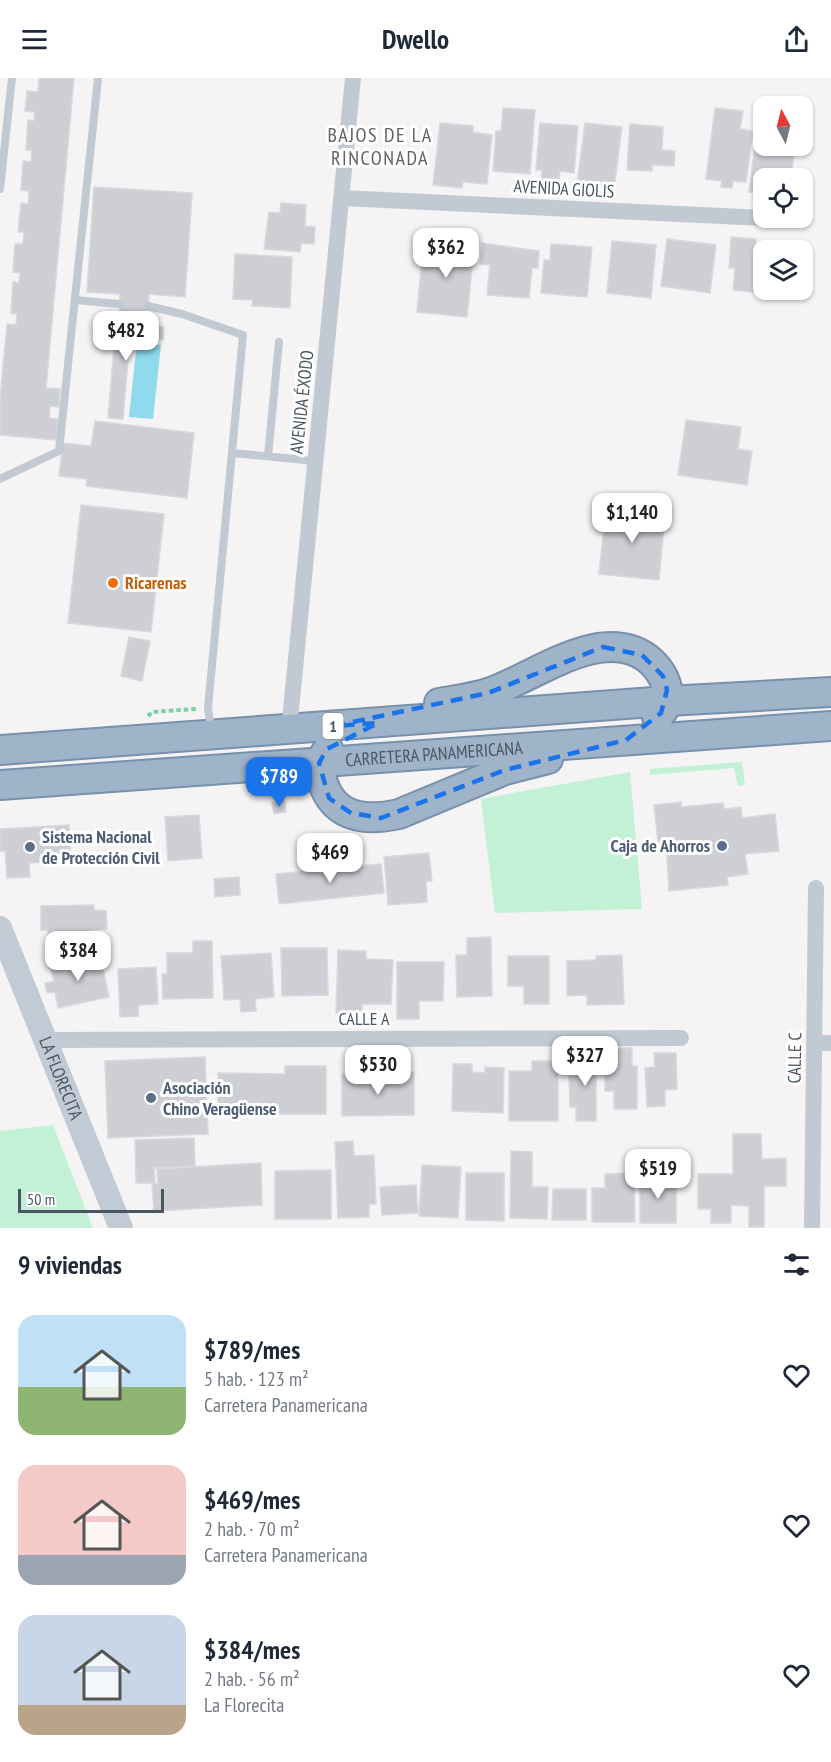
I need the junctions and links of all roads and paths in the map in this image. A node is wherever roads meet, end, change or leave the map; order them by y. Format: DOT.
graph roads {
  1 [pos="12,78"];
  2 [pos="98,78"];
  3 [pos="353,78"];
  4 [pos="0,189"];
  5 [pos="342,198"];
  6 [pos="753,217"];
  7 [pos="75,300"];
  8 [pos="119,304"];
  9 [pos="148,306"];
  10 [pos="279,342"];
  11 [pos="233,453"];
  12 [pos="268,456"];
  13 [pos="315,460"];
  14 [pos="0,479"];
  15 [pos="831,692"];
  16 [pos="667,701"];
  17 [pos="539,711"];
  18 [pos="334,726"];
  19 [pos="831,726"];
  20 [pos="289,730"];
  21 [pos="212,736"];
  22 [pos="626,740"];
  23 [pos="0,750"];
  24 [pos="460,752"];
  25 [pos="319,763"];
  26 [pos="0,785"];
  27 [pos="816,888"];
  28 [pos="0,928"];
  29 [pos="681,1038"];
  30 [pos="47,1040"];
  31 [pos="823,1043"];
  32 [pos="121,1228"];
  33 [pos="812,1228"];
  1 -- 4 [label="lane"];
  2 -- 7 [label="lane"];
  3 -- 5 [label="street, AVENIDA ÉXODO"];
  5 -- 6 [label="street, AVENIDA GIOLIS"];
  5 -- 13 [label="street, AVENIDA ÉXODO"];
  7 -- 8 [label="lane"];
  7 -- 14 [label="lane"];
  9 -- 11 [label="lane"];
  10 -- 12 [label="lane"];
  11 -- 12 [label="lane"];
  11 -- 21 [label="lane"];
  12 -- 13 [label="lane"];
  13 -- 20 [label="street, AVENIDA ÉXODO"];
  15 -- 16 [label="highway, CARRETERA PANAMERICANA / 1"];
  16 -- 17 [label="highway, CARRETERA PANAMERICANA / 1"];
  16 -- 18 [label="highway"];
  16 -- 24 [label="highway"];
  17 -- 18 [label="highway, CARRETERA PANAMERICANA / 1"];
  17 -- 25 [label="highway"];
  18 -- 20 [label="highway, CARRETERA PANAMERICANA / 1"];
  19 -- 22 [label="highway, CARRETERA PANAMERICANA / 1"];
  20 -- 21 [label="highway, CARRETERA PANAMERICANA / 1"];
  21 -- 23 [label="highway, CARRETERA PANAMERICANA / 1"];
  22 -- 24 [label="highway, CARRETERA PANAMERICANA / 1"];
  22 -- 25 [label="highway"];
  24 -- 25 [label="highway, CARRETERA PANAMERICANA / 1"];
  25 -- 26 [label="highway, CARRETERA PANAMERICANA / 1"];
  27 -- 31 [label="street, CALLE C"];
  28 -- 30 [label="main road, LA FLORECITA"];
  29 -- 30 [label="street, CALLE A"];
  30 -- 32 [label="main road, LA FLORECITA"];
  31 -- 33 [label="street, CALLE C"];
}
